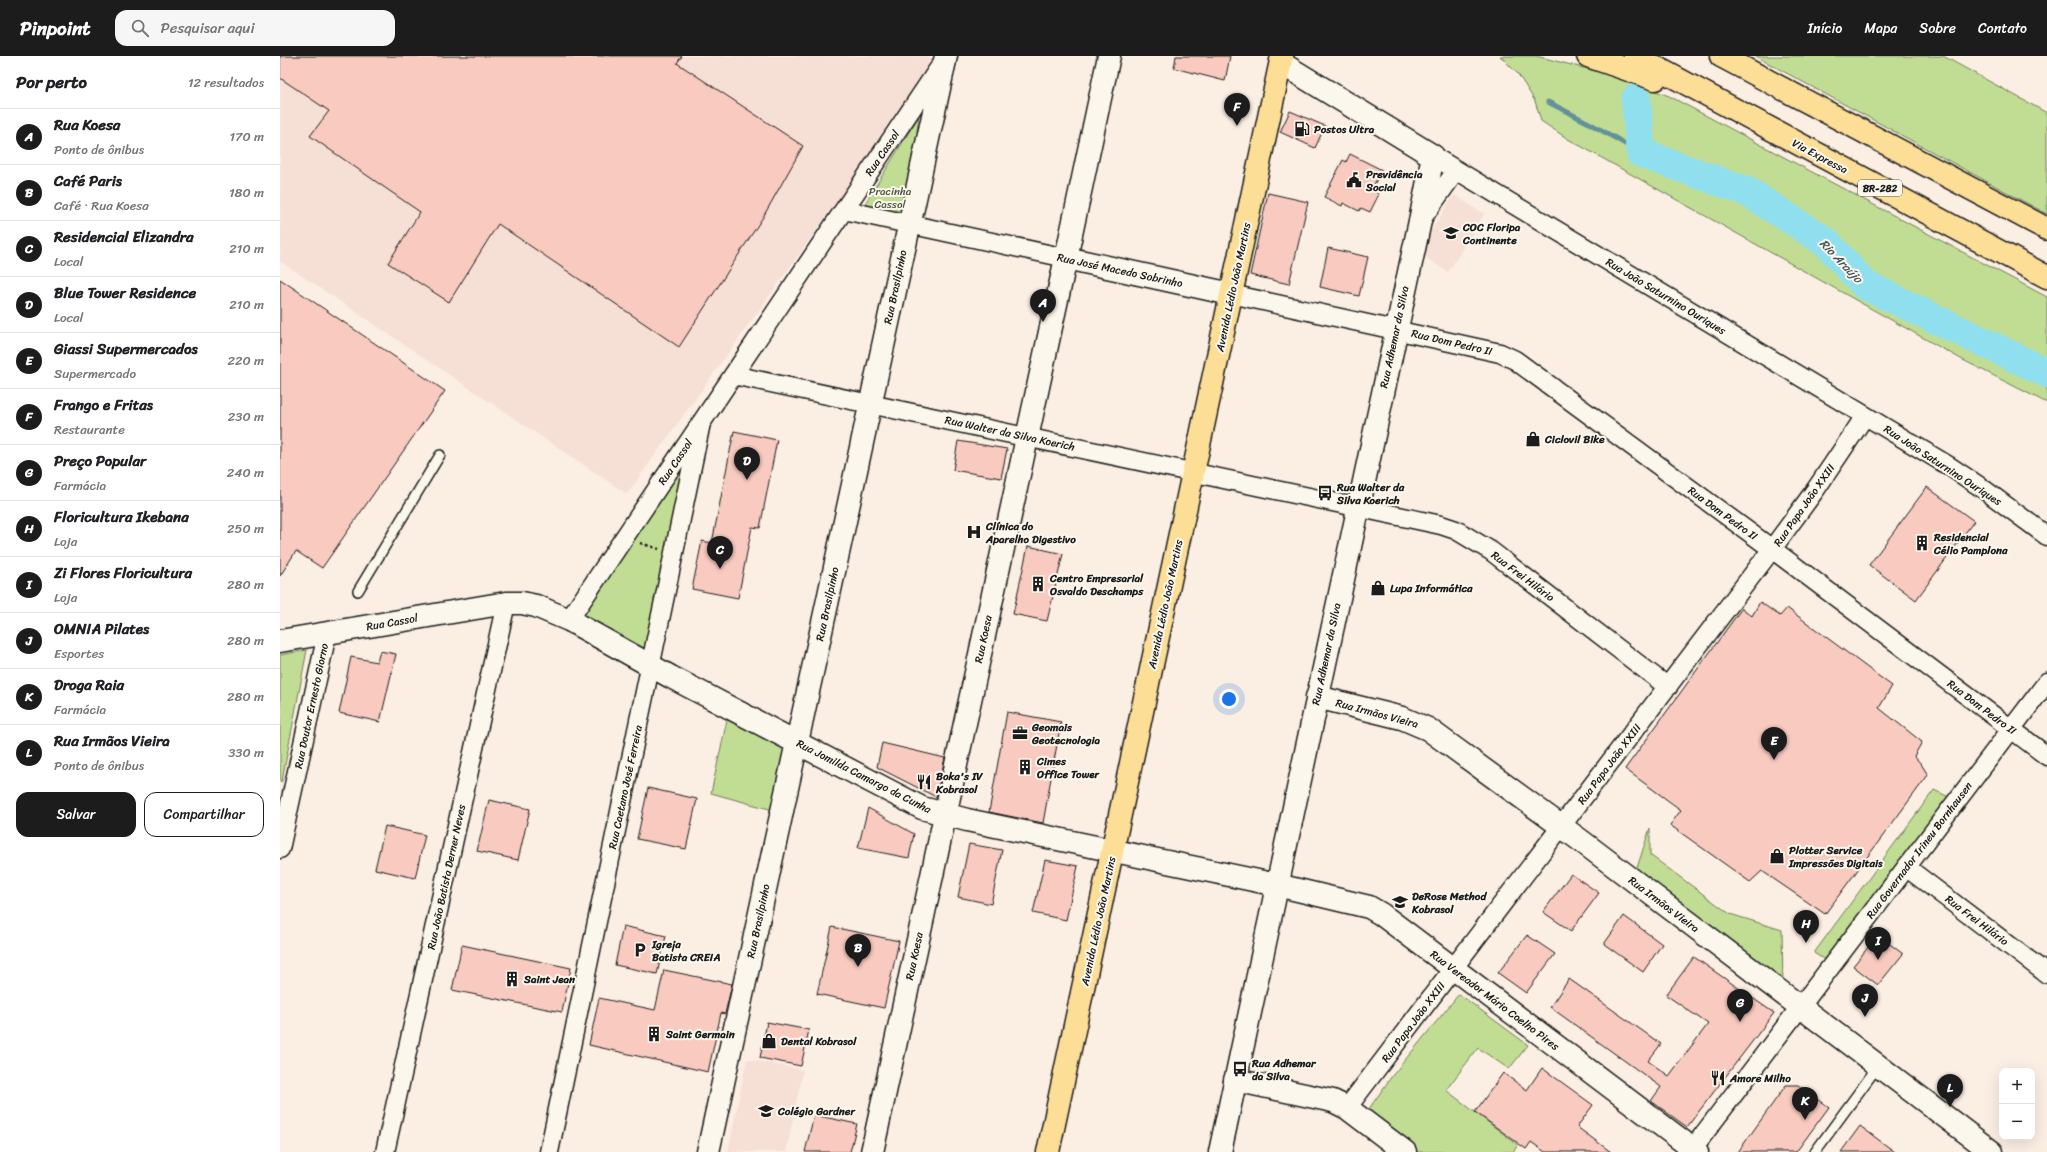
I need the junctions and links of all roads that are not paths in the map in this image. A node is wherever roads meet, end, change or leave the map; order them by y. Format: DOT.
graph roads {
  1 [pos="1109,56"];
  2 [pos="1588,56"];
  3 [pos="1635,56"];
  4 [pos="1721,56"];
  5 [pos="945,57"];
  6 [pos="1282,60"];
  7 [pos="1712,98"];
  8 [pos="1433,156"];
  9 [pos="1453,175"];
  10 [pos="844,210"];
  11 [pos="1420,220"];
  12 [pos="909,224"];
  13 [pos="2047,228"];
  14 [pos="1066,258"];
  15 [pos="2047,277"];
  16 [pos="1232,294"];
  17 [pos="1396,330"];
  18 [pos="733,375"];
  19 [pos="870,404"];
  20 [pos="1865,416"];
  21 [pos="701,423"];
  22 [pos="1027,437"];
  23 [pos="440,455"];
  24 [pos="1194,472"];
  25 [pos="1358,506"];
  26 [pos="2047,536"];
  27 [pos="1772,549"];
  28 [pos="358,591"];
  29 [pos="506,603"];
  30 [pos="569,620"];
  31 [pos="327,634"];
  32 [pos="280,641"];
  33 [pos="651,666"];
  34 [pos="2047,682"];
  35 [pos="1668,687"];
  36 [pos="1317,697"];
  37 [pos="2011,729"];
  38 [pos="797,742"];
  39 [pos="2047,756"];
  40 [pos="945,815"];
  41 [pos="1561,826"];
  42 [pos="280,849"];
  43 [pos="1113,850"];
  44 [pos="1906,867"];
  45 [pos="1276,885"];
  46 [pos="1453,969"];
  47 [pos="2047,974"];
  48 [pos="1800,1007"];
  49 [pos="1878,1066"];
  50 [pos="1235,1080"];
  51 [pos="1347,1108"];
  52 [pos="1693,1151"];
  53 [pos="385,1152"];
  54 [pos="549,1152"];
  55 [pos="708,1152"];
  56 [pos="872,1152"];
  57 [pos="1048,1152"];
  58 [pos="1220,1152"];
  59 [pos="1406,1152"];
  60 [pos="1815,1152"];
  61 [pos="1992,1152"];
  1 -- 14 [label="street, Rua Koesa"];
  2 -- 7 [label="main road"];
  3 -- 7 [label="main road, Via Expressa / BR-282"];
  4 -- 13 [label="main road"];
  5 -- 10 [label="street, Rua Cassol"];
  5 -- 12 [label="street, Rua Brasilpinho"];
  6 -- 8 [label="street, Rua João Saturnino Ouriques"];
  6 -- 16 [label="main road, Avenida Lédio João Martins"];
  7 -- 15 [label="main road, Via Expressa / BR-282"];
  8 -- 11 [label="street, Rua Adhemar da Silva"];
  8 -- 20 [label="street, Rua João Saturnino Ouriques"];
  9 -- 11 [label="street"];
  10 -- 12 [label="street, Rua José Macedo Sobrinho"];
  10 -- 18 [label="street, Rua Cassol"];
  11 -- 17 [label="street, Rua Adhemar da Silva"];
  12 -- 14 [label="street, Rua José Macedo Sobrinho"];
  12 -- 19 [label="street, Rua Brasilpinho"];
  14 -- 16 [label="street, Rua José Macedo Sobrinho"];
  14 -- 22 [label="street, Rua Koesa"];
  16 -- 17 [label="street, Rua José Macedo Sobrinho"];
  16 -- 24 [label="main road, Avenida Lédio João Martins"];
  17 -- 25 [label="street, Rua Adhemar da Silva"];
  17 -- 27 [label="street, Rua Dom Pedro II"];
  18 -- 19 [label="street, Rua Walter da Silva Koerich"];
  18 -- 21 [label="street, Rua Cassol"];
  19 -- 22 [label="street, Rua Walter da Silva Koerich"];
  19 -- 38 [label="street, Rua Brasilpinho"];
  20 -- 26 [label="street, Rua João Saturnino Ouriques"];
  20 -- 27 [label="street, Rua Papa João XXIII"];
  21 -- 30 [label="street, Rua Cassol"];
  21 -- 33 [label="street, Rua Caetano José Ferreira"];
  22 -- 24 [label="street, Rua Walter da Silva Koerich"];
  22 -- 40 [label="street, Rua Koesa"];
  23 -- 28 [label="lane"];
  24 -- 25 [label="street, Rua Walter da Silva Koerich"];
  24 -- 43 [label="main road, Avenida Lédio João Martins"];
  25 -- 35 [label="street, Rua Frei Hilário"];
  25 -- 36 [label="street, Rua Adhemar da Silva"];
  27 -- 35 [label="street, Rua Papa João XXIII"];
  27 -- 37 [label="street, Rua Dom Pedro II"];
  29 -- 30 [label="street, Rua Cassol"];
  29 -- 31 [label="street, Rua Cassol"];
  29 -- 53 [label="street, Rua João Batista Derner Neves"];
  30 -- 33 [label="street, Rua Jomilda Camargo da Cunha"];
  31 -- 32 [label="street, Rua Cassol"];
  31 -- 42 [label="street, Rua Doutor Ernesto Giorno"];
  33 -- 38 [label="street, Rua Jomilda Camargo da Cunha"];
  33 -- 54 [label="street, Rua Caetano José Ferreira"];
  34 -- 37 [label="street, Rua Governador Irineu Bornhausen"];
  35 -- 41 [label="street, Rua Papa João XXIII"];
  36 -- 41 [label="street, Rua Irmãos Vieira"];
  36 -- 45 [label="street, Rua Adhemar da Silva"];
  37 -- 39 [label="street, Rua Dom Pedro II"];
  37 -- 44 [label="street, Rua Governador Irineu Bornhausen"];
  38 -- 40 [label="street, Rua Jomilda Camargo da Cunha"];
  38 -- 55 [label="street, Rua Brasilpinho"];
  40 -- 43 [label="street, Rua Jomilda Camargo da Cunha"];
  40 -- 56 [label="street, Rua Koesa"];
  41 -- 46 [label="street, Rua Papa João XXIII"];
  41 -- 48 [label="street, Rua Irmãos Vieira"];
  43 -- 45 [label="street, Rua Jomilda Camargo da Cunha"];
  43 -- 57 [label="main road, Avenida Lédio João Martins"];
  44 -- 47 [label="street, Rua Frei Hilário"];
  44 -- 48 [label="street, Rua Governador Irineu Bornhausen"];
  45 -- 46 [label="street, Rua Vereador Mário Coelho Pires"];
  45 -- 50 [label="street, Rua Adhemar da Silva"];
  46 -- 51 [label="street, Rua Papa João XXIII"];
  46 -- 52 [label="street, Rua Vereador Mário Coelho Pires"];
  48 -- 49 [label="street, Rua Irmãos Vieira"];
  48 -- 52 [label="street, Rua Governador Irineu Bornhausen"];
  49 -- 60 [label="lane"];
  49 -- 61 [label="street, Rua Irmãos Vieira"];
  50 -- 51 [label="street"];
  50 -- 58 [label="street, Rua Adhemar da Silva"];
  51 -- 59 [label="street"];
}
